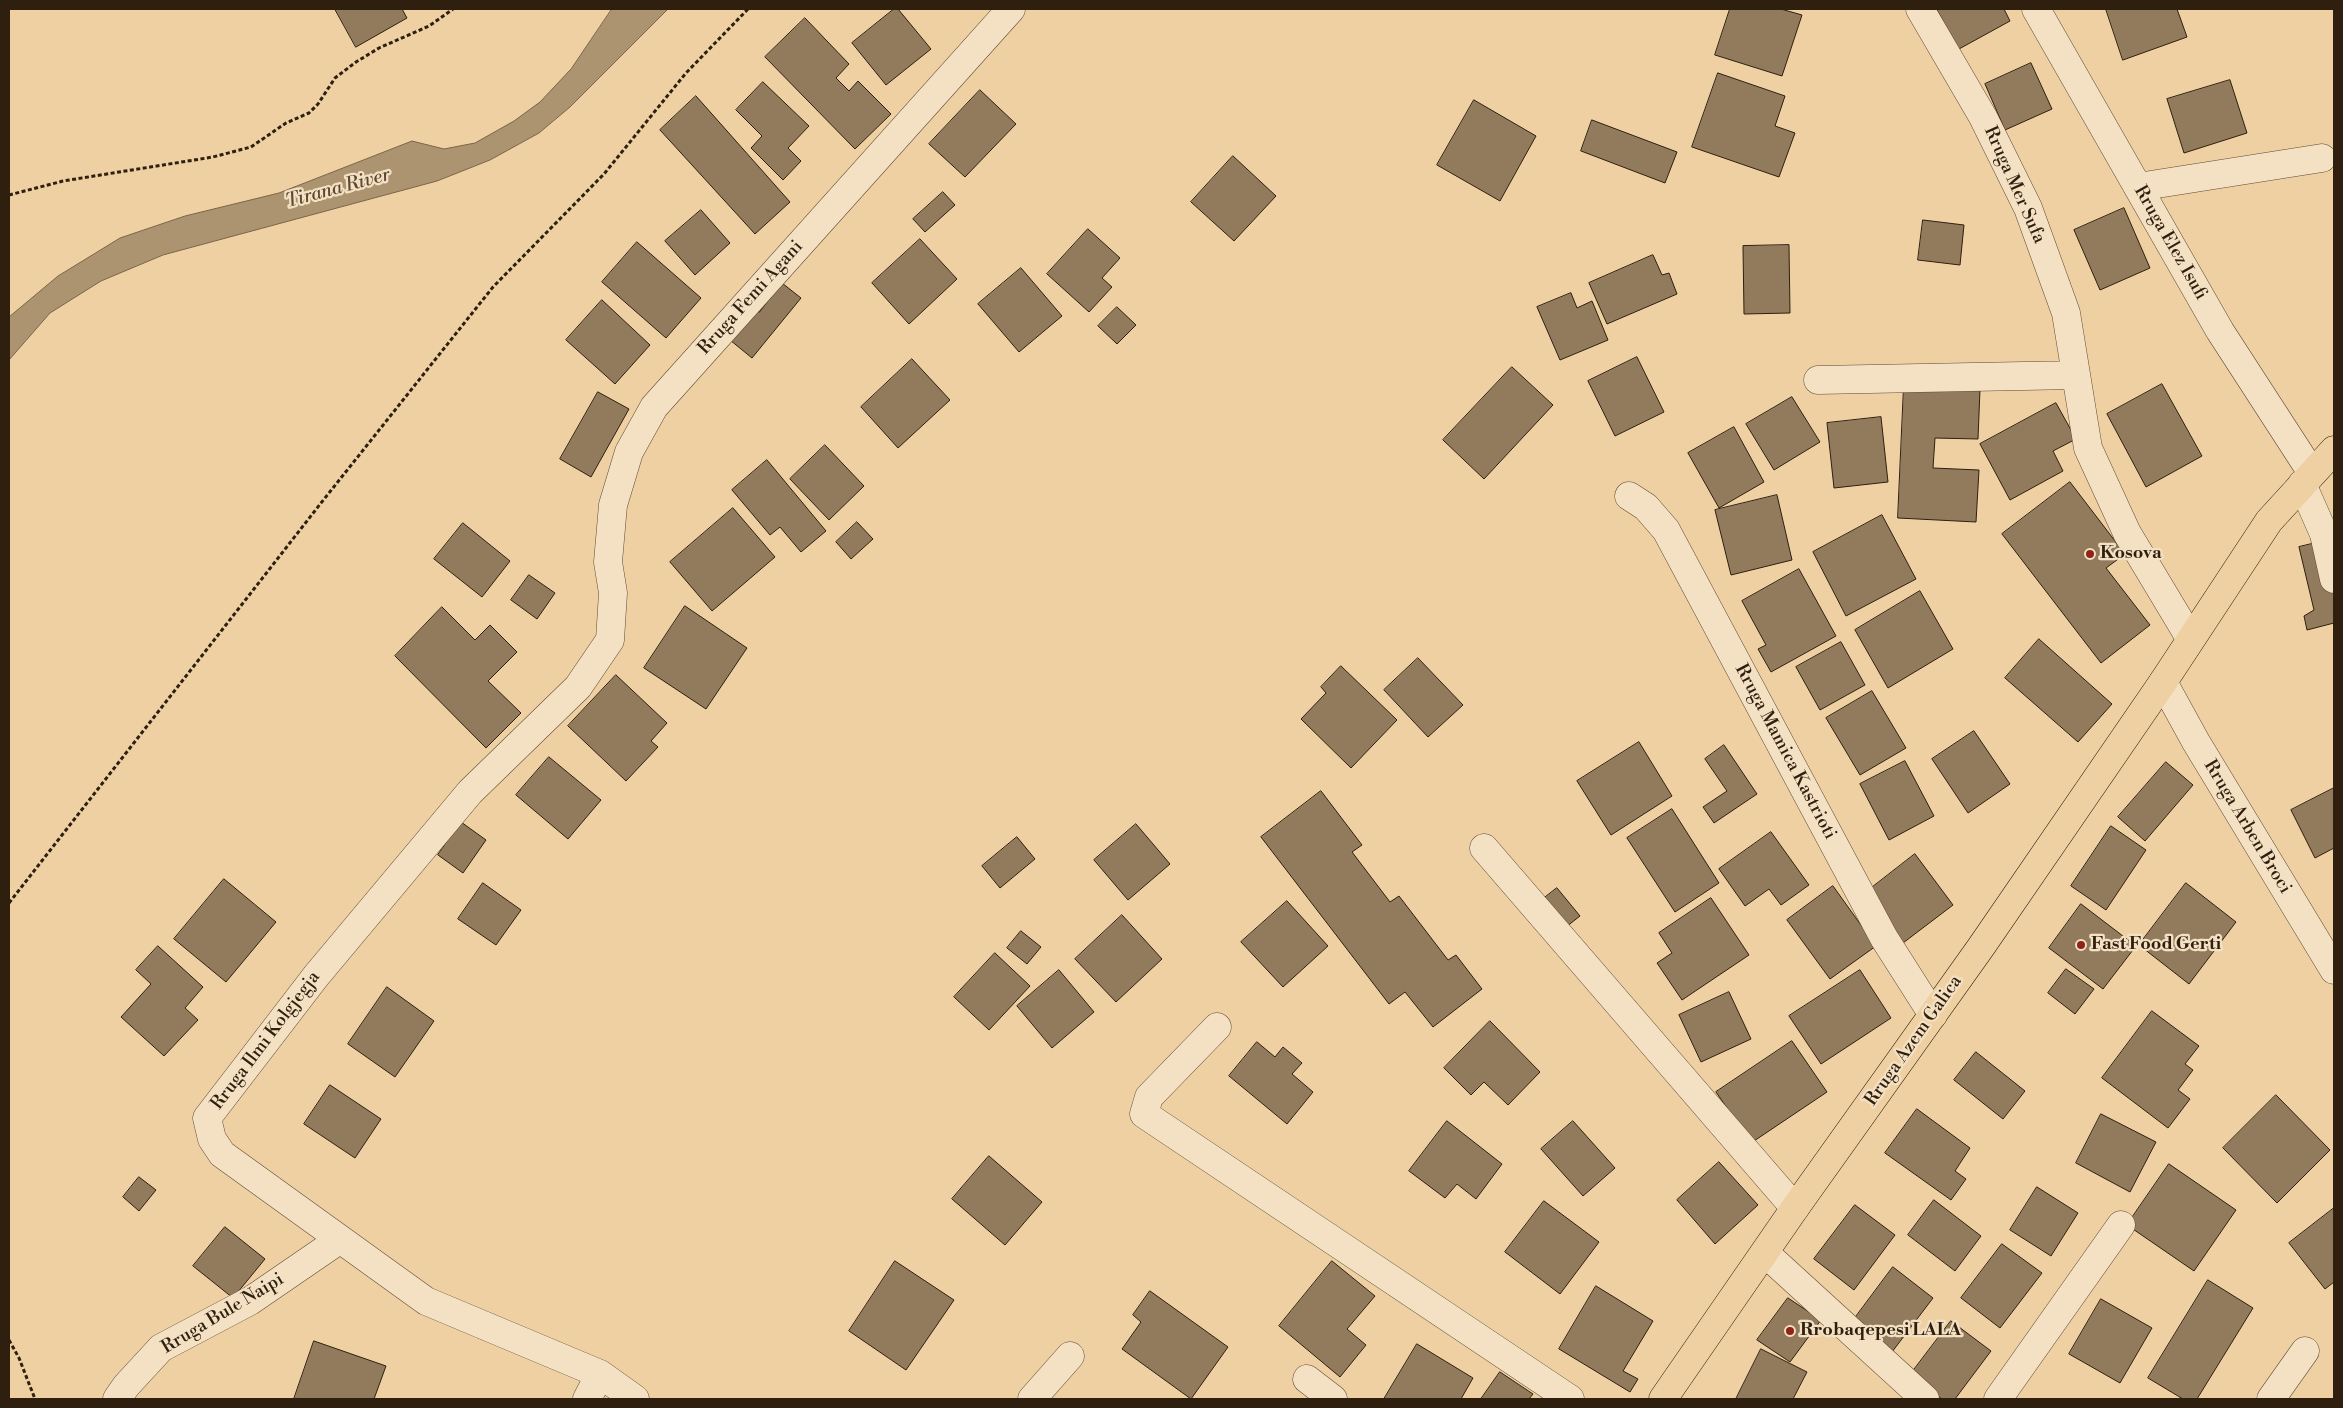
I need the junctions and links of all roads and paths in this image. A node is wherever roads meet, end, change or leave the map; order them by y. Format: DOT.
graph roads {
  1 [pos="453,9"];
  2 [pos="748,9"];
  3 [pos="1011,9"];
  4 [pos="1920,9"];
  5 [pos="2036,9"];
  6 [pos="2322,158"];
  7 [pos="2138,187"];
  8 [pos="9,195"];
  9 [pos="2075,375"];
  10 [pos="1818,380"];
  11 [pos="2334,450"];
  12 [pos="2307,478"];
  13 [pos="1629,496"];
  14 [pos="2334,580"];
  15 [pos="2190,638"];
  16 [pos="610,640"];
  17 [pos="2163,682"];
  18 [pos="1484,848"];
  19 [pos="9,902"];
  20 [pos="2334,970"];
  21 [pos="1933,1015"];
  22 [pos="1218,1027"];
  23 [pos="1795,1208"];
  24 [pos="2121,1225"];
  25 [pos="339,1240"];
  26 [pos="1765,1253"];
  27 [pos="9,1340"];
  28 [pos="2305,1351"];
  29 [pos="1070,1356"];
  30 [pos="600,1374"];
  31 [pos="1307,1379"];
  32 [pos="35,1399"];
  33 [pos="117,1399"];
  34 [pos="587,1399"];
  35 [pos="635,1399"];
  36 [pos="1032,1399"];
  37 [pos="1333,1399"];
  38 [pos="1570,1399"];
  39 [pos="1663,1399"];
  40 [pos="1926,1399"];
  41 [pos="1998,1399"];
  42 [pos="2271,1399"];
  1 -- 8 [label="path"];
  2 -- 19 [label="path"];
  3 -- 16 [label="street, Rruga Femi Agani"];
  4 -- 9 [label="street, Rruga Mer Sufa"];
  5 -- 7 [label="street, Rruga Elez Isufi"];
  6 -- 7 [label="street"];
  7 -- 12 [label="street, Rruga Elez Isufi"];
  9 -- 10 [label="street"];
  9 -- 15 [label="street, Rruga Mer Sufa"];
  11 -- 12 [label="main road"];
  12 -- 14 [label="street, Rruga Elez Isufi"];
  12 -- 15 [label="main road"];
  13 -- 21 [label="street, Rruga Mamica Kastrioti"];
  15 -- 17 [label="main road"];
  16 -- 25 [label="street, Rruga Ilmi Kolgjegja"];
  17 -- 20 [label="street, Rruga Arben Broci"];
  17 -- 21 [label="main road, Rruga Azem Galica"];
  18 -- 23 [label="street"];
  21 -- 23 [label="main road, Rruga Azem Galica"];
  22 -- 38 [label="street"];
  23 -- 26 [label="main road, Rruga Azem Galica"];
  24 -- 41 [label="street"];
  25 -- 30 [label="street, Rruga Ilmi Kolgjegja"];
  25 -- 33 [label="street, Rruga Bule Naipi"];
  26 -- 39 [label="main road, Rruga Azem Galica"];
  26 -- 40 [label="street"];
  27 -- 32 [label="path"];
  28 -- 42 [label="street"];
  29 -- 36 [label="street"];
  30 -- 34 [label="street"];
  30 -- 35 [label="street, Rruga Ilmi Kolgjegja"];
  31 -- 37 [label="street"];
}
